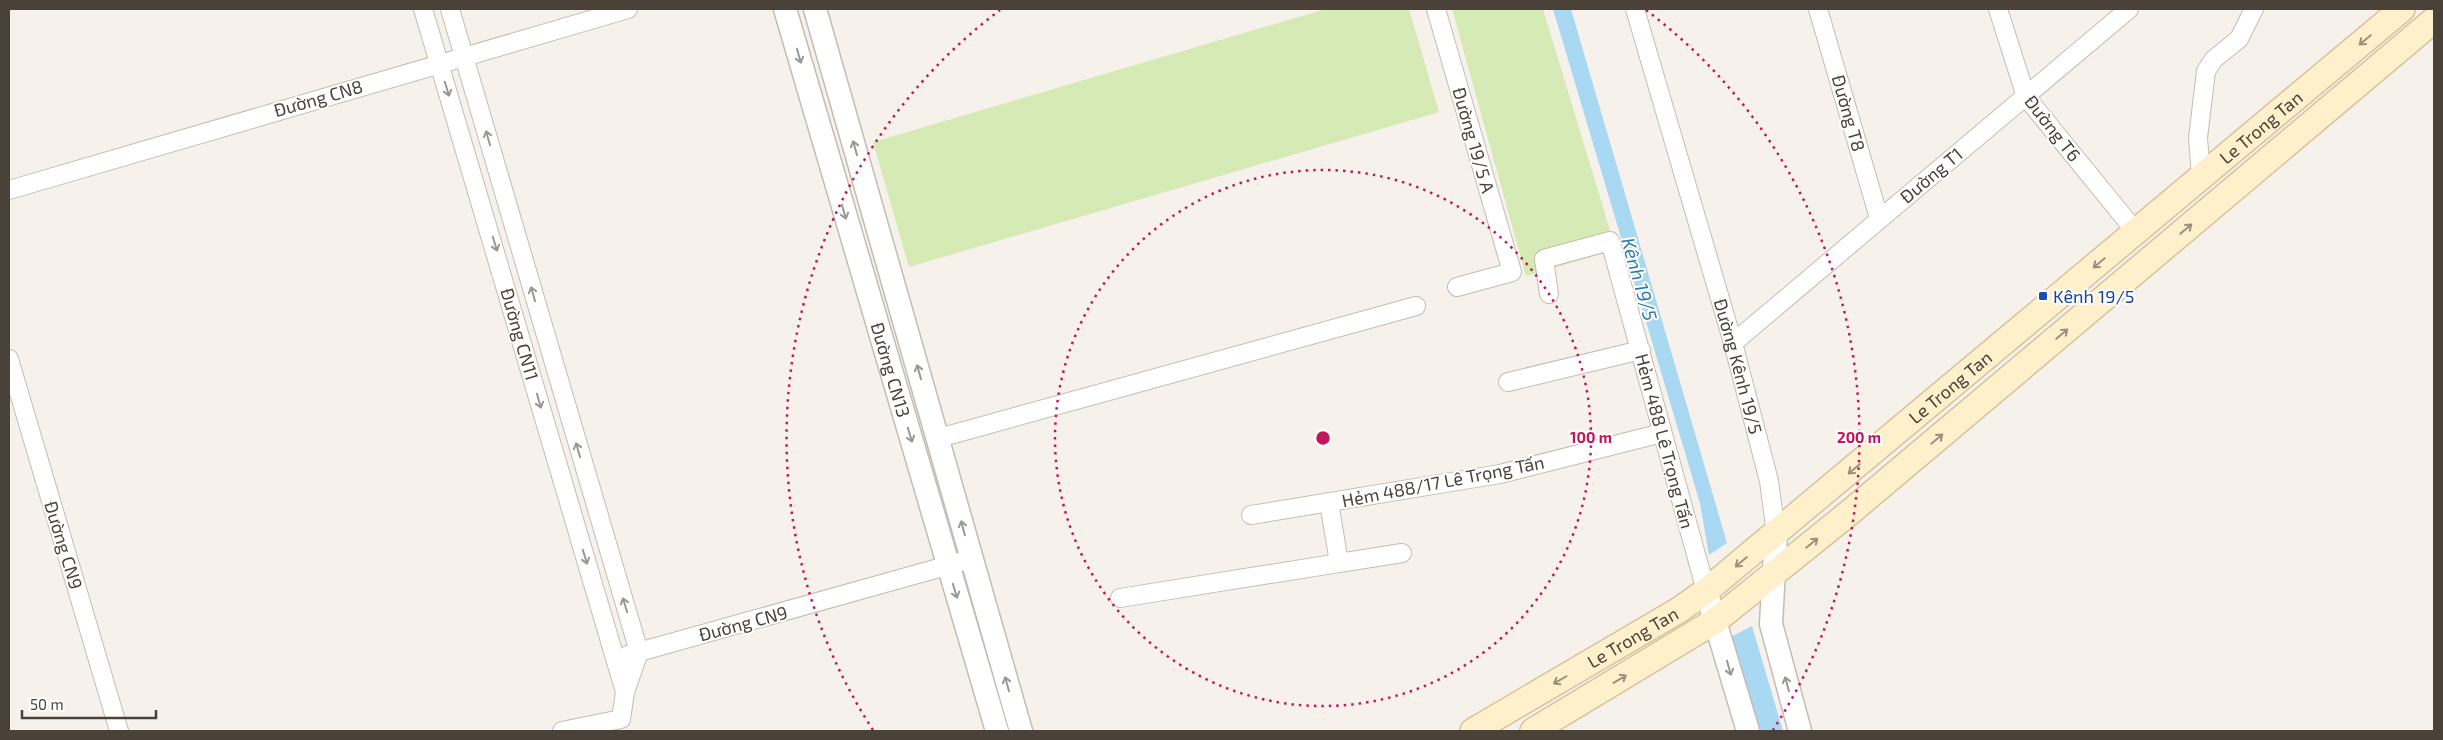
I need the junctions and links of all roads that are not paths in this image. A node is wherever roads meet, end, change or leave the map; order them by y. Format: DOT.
graph roads {
  1 [pos="423,9"];
  2 [pos="450,9"];
  3 [pos="628,9"];
  4 [pos="785,9"];
  5 [pos="814,9"];
  6 [pos="1436,9"];
  7 [pos="1635,9"];
  8 [pos="1818,9"];
  9 [pos="1998,9"];
  10 [pos="2129,9"];
  11 [pos="2254,9"];
  12 [pos="2402,9"];
  13 [pos="2434,20"];
  14 [pos="464,56"];
  15 [pos="440,64"];
  16 [pos="2026,97"];
  17 [pos="2201,177"];
  18 [pos="9,190"];
  19 [pos="1880,218"];
  20 [pos="2136,232"];
  21 [pos="2155,255"];
  22 [pos="1457,287"];
  23 [pos="1550,294"];
  24 [pos="1416,306"];
  25 [pos="1733,343"];
  26 [pos="1641,350"];
  27 [pos="9,359"];
  28 [pos="1508,382"];
  29 [pos="926,396"];
  30 [pos="900,404"];
  31 [pos="1662,433"];
  32 [pos="939,438"];
  33 [pos="1329,502"];
  34 [pos="1251,515"];
  35 [pos="1776,534"];
  36 [pos="1402,553"];
  37 [pos="971,559"];
  38 [pos="1339,562"];
  39 [pos="947,567"];
  40 [pos="1775,573"];
  41 [pos="1706,591"];
  42 [pos="1120,598"];
  43 [pos="1715,621"];
  44 [pos="994,638"];
  45 [pos="972,647"];
  46 [pos="639,652"];
  47 [pos="616,659"];
  48 [pos="625,692"];
  49 [pos="119,731"];
  50 [pos="562,731"];
  51 [pos="997,731"];
  52 [pos="1021,731"];
  53 [pos="1473,731"];
  54 [pos="1533,731"];
  55 [pos="1748,731"];
  56 [pos="1800,731"];
  1 -- 15 [label="street, Đường CN11"];
  2 -- 14 [label="street, Đường CN11"];
  3 -- 14 [label="street, Đường CN8"];
  4 -- 30 [label="street, Đường CN13, one-way"];
  29 -- 5 [label="street, Đường CN13, one-way"];
  6 -- 22 [label="street, Đường 19/5 A"];
  7 -- 25 [label="street, Đường Kênh 19/5"];
  8 -- 19 [label="street, Đường T8"];
  9 -- 16 [label="street, Đường T6"];
  10 -- 16 [label="street, Đường T1"];
  11 -- 17 [label="street"];
  12 -- 17 [label="main road, Le Trong Tan, one-way"];
  21 -- 13 [label="main road, Le Trong Tan, one-way"];
  14 -- 15 [label="street, Đường CN8"];
  46 -- 14 [label="street, Đường CN11, one-way"];
  15 -- 18 [label="street, Đường CN8"];
  15 -- 47 [label="street, Đường CN11, one-way"];
  16 -- 19 [label="street, Đường T1"];
  16 -- 20 [label="street, Đường T6"];
  17 -- 20 [label="main road, Le Trong Tan"];
  19 -- 25 [label="street, Đường T1"];
  20 -- 21 [label="main road"];
  20 -- 35 [label="main road, Le Trong Tan, one-way"];
  40 -- 21 [label="main road, Le Trong Tan, one-way"];
  23 -- 26 [label="street, Hẻm 488 Lê Trọng Tấn"];
  24 -- 32 [label="street"];
  25 -- 35 [label="street, Đường Kênh 19/5"];
  26 -- 28 [label="street"];
  26 -- 31 [label="street, Hẻm 488 Lê Trọng Tấn"];
  27 -- 49 [label="street, Đường CN9"];
  29 -- 30 [label="street"];
  29 -- 32 [label="street, Đường CN13"];
  30 -- 39 [label="street, Đường CN13, one-way"];
  31 -- 33 [label="street, Hẻm 488/17 Lê Trọng Tấn"];
  31 -- 41 [label="street, Hẻm 488 Lê Trọng Tấn"];
  37 -- 32 [label="street, Đường CN13, one-way"];
  33 -- 34 [label="street, Hẻm 488/17 Lê Trọng Tấn"];
  33 -- 38 [label="street"];
  35 -- 40 [label="street, Đường Kênh 19/5"];
  35 -- 41 [label="main road, Le Trong Tan, one-way"];
  36 -- 38 [label="street"];
  37 -- 39 [label="street, Đường CN9"];
  37 -- 44 [label="street, Đường CN13"];
  38 -- 42 [label="street"];
  39 -- 45 [label="street, Đường CN13, one-way"];
  39 -- 46 [label="street, Đường CN9"];
  40 -- 43 [label="main road, Le Trong Tan"];
  56 -- 40 [label="street, Đường Kênh 19/5, one-way"];
  41 -- 43 [label="street"];
  41 -- 53 [label="main road, Le Trong Tan, one-way"];
  54 -- 43 [label="main road, Le Trong Tan, one-way"];
  43 -- 55 [label="street, one-way"];
  44 -- 45 [label="street"];
  52 -- 44 [label="street, Đường CN13, one-way"];
  45 -- 51 [label="street, Đường CN13"];
  46 -- 47 [label="street, Đường CN9"];
  46 -- 48 [label="street"];
  47 -- 48 [label="street, Đường CN11"];
  48 -- 50 [label="street"];
}
